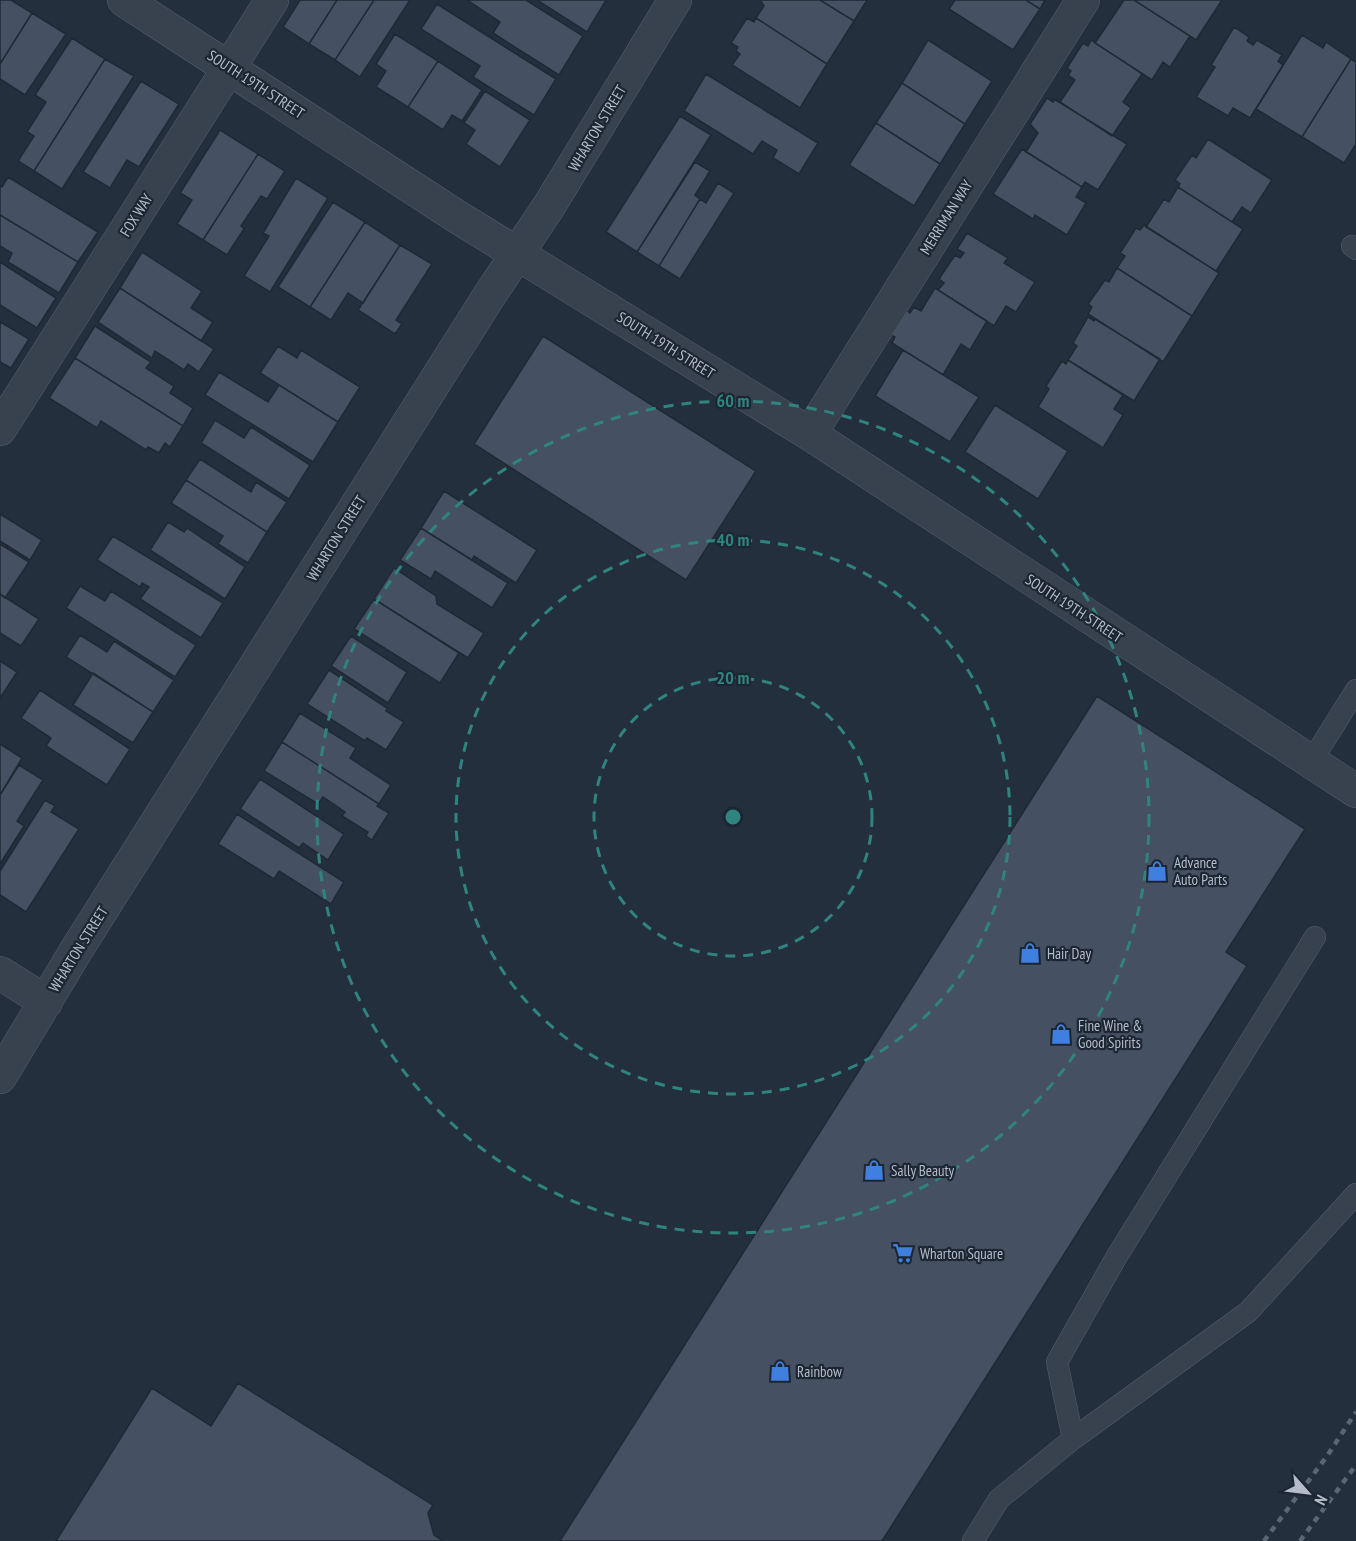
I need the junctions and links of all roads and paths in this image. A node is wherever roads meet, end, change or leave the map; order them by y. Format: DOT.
graph roads {
  1 [pos="124,0"];
  2 [pos="272,0"];
  3 [pos="675,0"];
  4 [pos="1083,0"];
  5 [pos="230,67"];
  6 [pos="517,254"];
  7 [pos="0,429"];
  8 [pos="810,434"];
  9 [pos="1356,690"];
  10 [pos="1311,762"];
  11 [pos="1356,791"];
  12 [pos="1315,937"];
  13 [pos="0,973"];
  14 [pos="46,1002"];
  15 [pos="0,1077"];
  16 [pos="1356,1194"];
  17 [pos="1073,1439"];
  18 [pos="973,1541"];
  1 -- 5 [label="street, SOUTH 19TH STREET"];
  2 -- 5 [label="street, FOX WAY"];
  3 -- 6 [label="street, WHARTON STREET"];
  4 -- 8 [label="street, MERRIMAN WAY"];
  5 -- 6 [label="street, SOUTH 19TH STREET"];
  5 -- 7 [label="street, FOX WAY"];
  6 -- 8 [label="street, SOUTH 19TH STREET"];
  6 -- 14 [label="street, WHARTON STREET"];
  8 -- 10 [label="street, SOUTH 19TH STREET"];
  9 -- 10 [label="lane"];
  10 -- 11 [label="street, SOUTH 19TH STREET"];
  12 -- 17 [label="lane"];
  13 -- 14 [label="street"];
  14 -- 15 [label="street, WHARTON STREET"];
  16 -- 17 [label="lane"];
  17 -- 18 [label="lane"];
}
